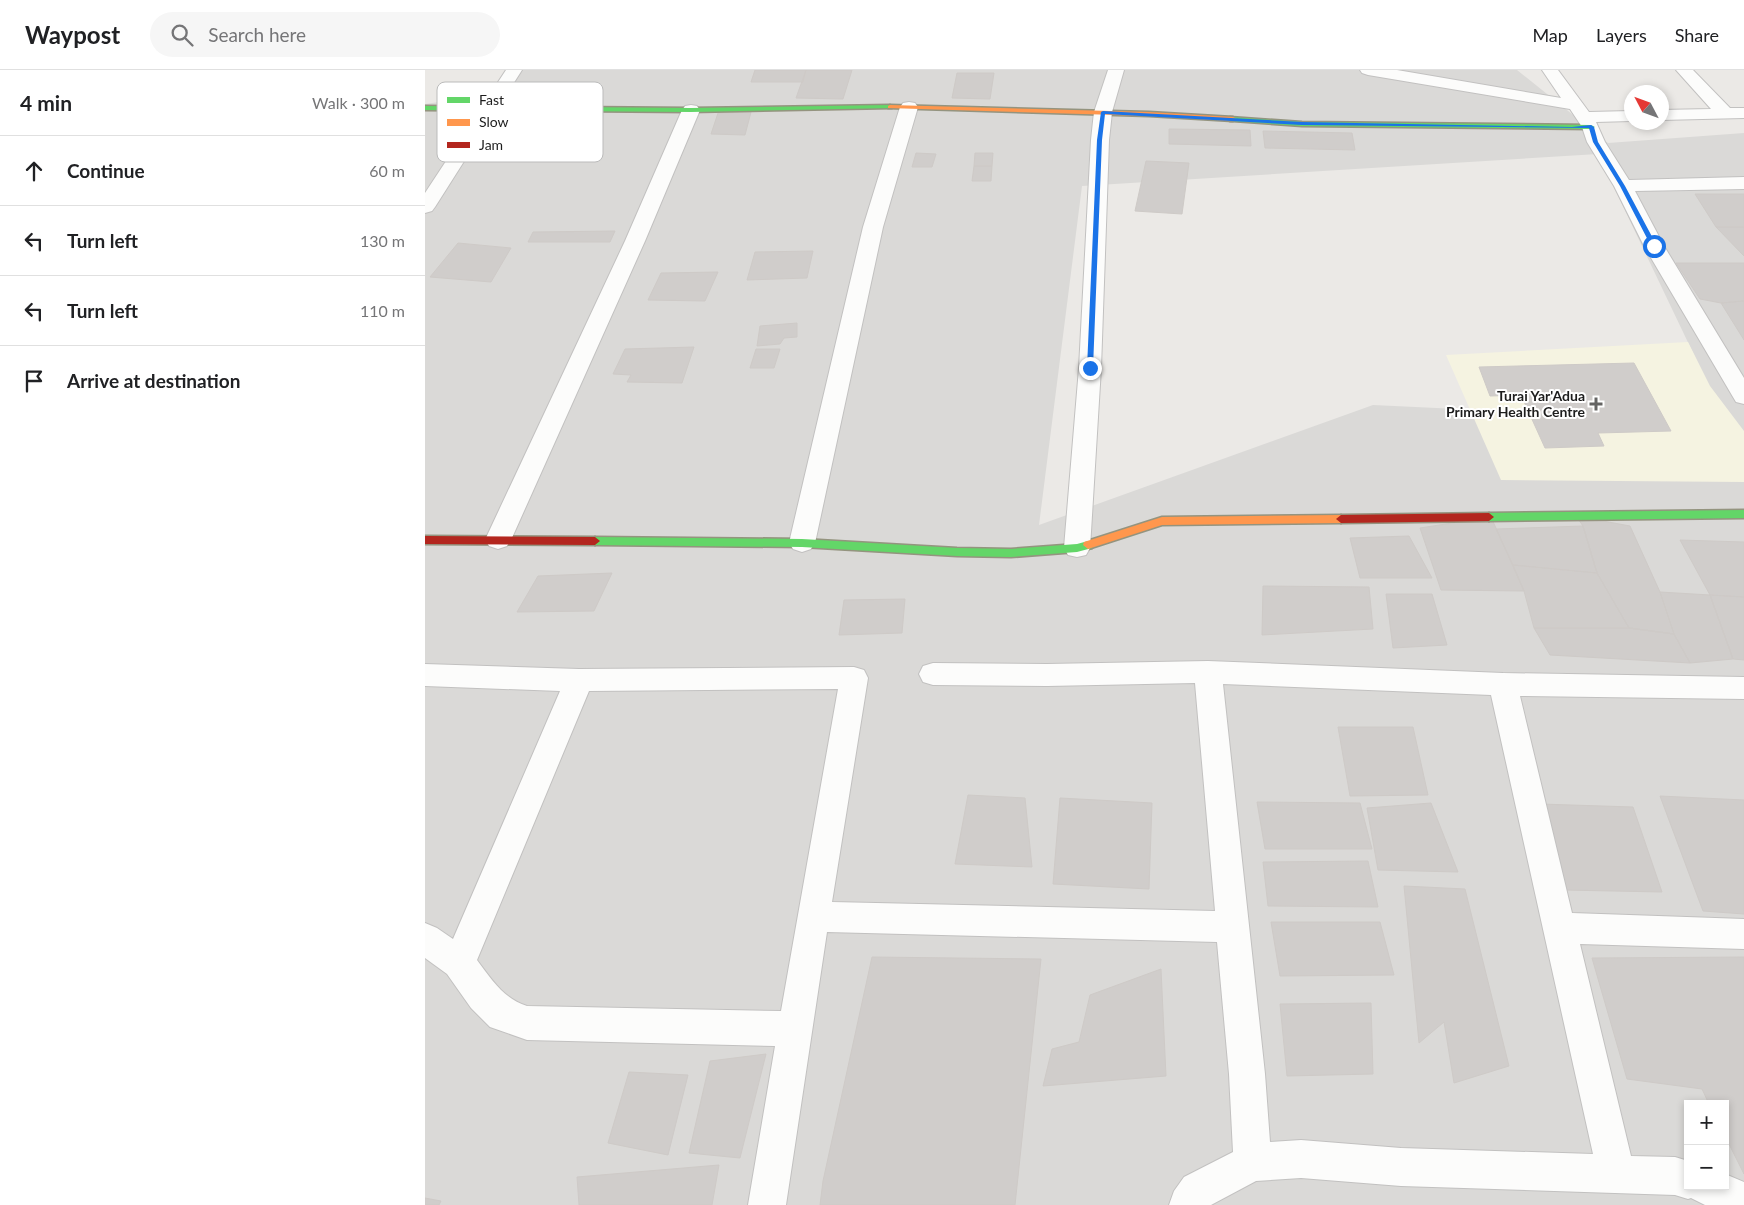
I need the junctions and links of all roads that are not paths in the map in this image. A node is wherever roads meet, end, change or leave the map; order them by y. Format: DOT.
graph roads {
  1 [pos="514,70"];
  2 [pos="1116,70"];
  3 [pos="1369,70"];
  4 [pos="1550,70"];
  5 [pos="1684,70"];
  6 [pos="506,82"];
  7 [pos="909,107"];
  8 [pos="603,110"];
  9 [pos="691,110"];
  10 [pos="1103,112"];
  11 [pos="1744,113"];
  12 [pos="1726,114"];
  13 [pos="1669,115"];
  14 [pos="1583,116"];
  15 [pos="1624,116"];
  16 [pos="454,162"];
  17 [pos="1744,183"];
  18 [pos="1623,186"];
  19 [pos="425,207"];
  20 [pos="1744,397"];
  21 [pos="1744,514"];
  22 [pos="425,540"];
  23 [pos="498,540"];
  24 [pos="802,543"];
  25 [pos="1077,548"];
  26 [pos="1207,672"];
  27 [pos="933,674"];
  28 [pos="425,675"];
  29 [pos="579,680"];
  30 [pos="1503,684"];
  31 [pos="1744,688"];
  32 [pos="813,917"];
  33 [pos="1232,927"];
  34 [pos="1559,928"];
  35 [pos="1744,934"];
  36 [pos="425,939"];
  37 [pos="459,962"];
  38 [pos="796,1029"];
  39 [pos="1252,1162"];
  40 [pos="1616,1174"];
  41 [pos="1684,1179"];
  42 [pos="1716,1190"];
  43 [pos="767,1205"];
  44 [pos="1188,1205"];
  45 [pos="1741,1205"];
  1 -- 6 [label="street"];
  2 -- 10 [label="street"];
  3 -- 14 [label="street"];
  4 -- 14 [label="street"];
  5 -- 12 [label="street"];
  7 -- 9 [label="street"];
  7 -- 10 [label="street"];
  7 -- 24 [label="street"];
  8 -- 9 [label="street"];
  9 -- 23 [label="street"];
  10 -- 14 [label="street"];
  10 -- 25 [label="street"];
  11 -- 12 [label="street"];
  12 -- 13 [label="street"];
  14 -- 15 [label="street"];
  14 -- 18 [label="street"];
  16 -- 19 [label="street"];
  17 -- 18 [label="street"];
  18 -- 20 [label="street"];
  21 -- 25 [label="street"];
  22 -- 23 [label="street"];
  23 -- 24 [label="street"];
  24 -- 25 [label="street"];
  26 -- 27 [label="street"];
  26 -- 30 [label="street"];
  26 -- 33 [label="street"];
  28 -- 29 [label="street"];
  29 -- 32 [label="street"];
  29 -- 37 [label="street"];
  30 -- 31 [label="street"];
  30 -- 34 [label="street"];
  32 -- 33 [label="street"];
  32 -- 38 [label="street"];
  33 -- 39 [label="street"];
  34 -- 35 [label="street"];
  34 -- 40 [label="street"];
  36 -- 37 [label="street"];
  37 -- 38 [label="street"];
  38 -- 43 [label="street"];
  39 -- 40 [label="street"];
  39 -- 44 [label="street"];
  40 -- 41 [label="street"];
  42 -- 45 [label="street"];
}
